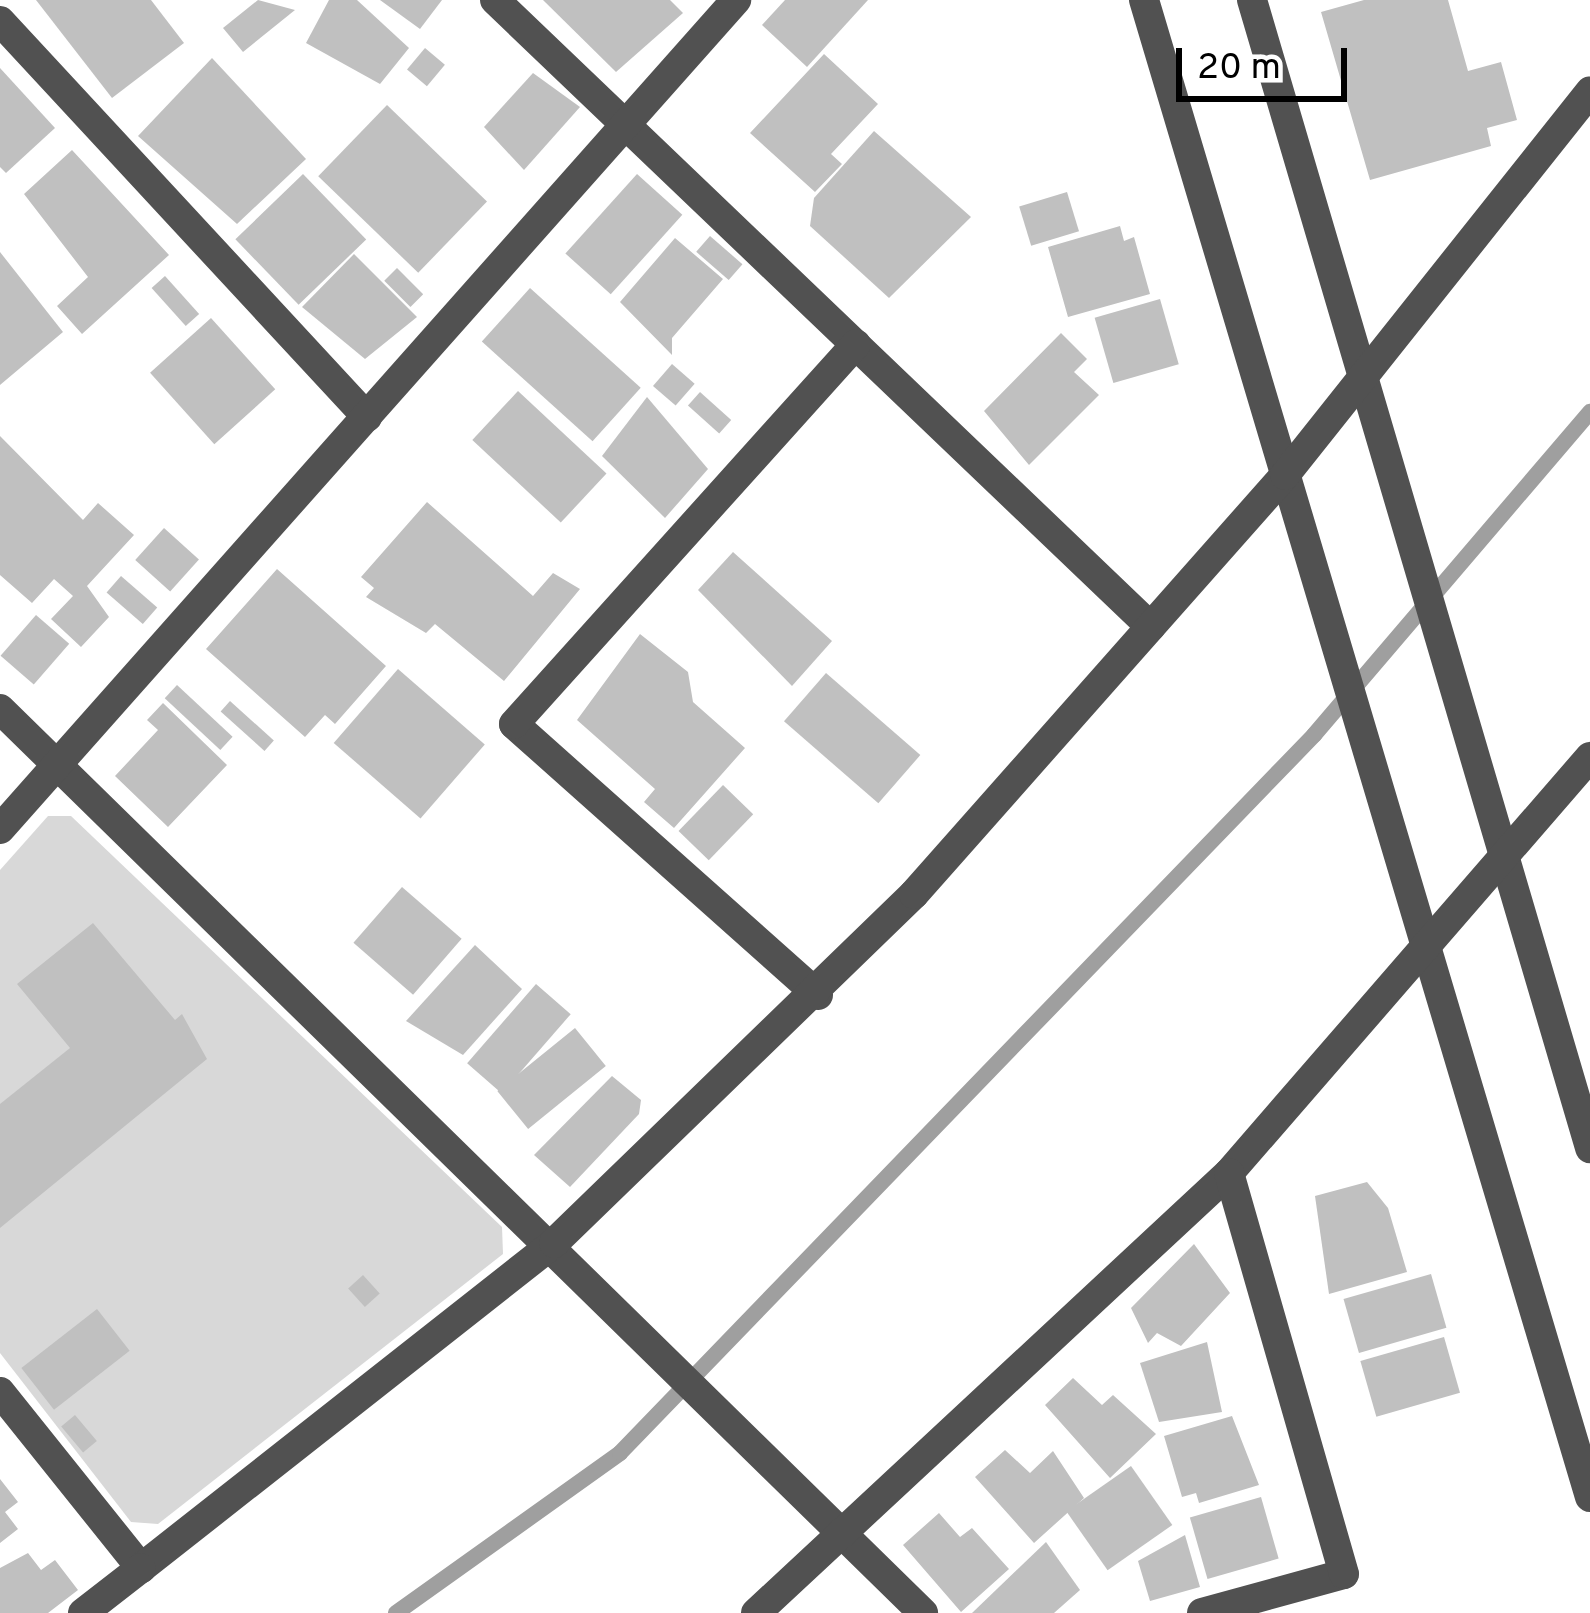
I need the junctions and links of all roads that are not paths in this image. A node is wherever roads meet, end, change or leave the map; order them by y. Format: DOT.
graph roads {
  1 [pos="495,0"];
  2 [pos="736,0"];
  3 [pos="1144,0"];
  4 [pos="1252,0"];
  5 [pos="0,21"];
  6 [pos="1590,91"];
  7 [pos="628,120"];
  8 [pos="856,344"];
  9 [pos="1360,374"];
  10 [pos="368,417"];
  11 [pos="1285,476"];
  12 [pos="1151,627"];
  13 [pos="0,709"];
  14 [pos="1590,757"];
  15 [pos="58,764"];
  16 [pos="0,829"];
  17 [pos="1509,858"];
  18 [pos="1425,959"];
  19 [pos="818,995"];
  20 [pos="1590,1148"];
  21 [pos="1229,1173"];
  22 [pos="554,1243"];
  23 [pos="0,1392"];
  24 [pos="1590,1497"];
  25 [pos="852,1534"];
  26 [pos="141,1568"];
  27 [pos="82,1613"];
  28 [pos="756,1613"];
  29 [pos="923,1613"];
  30 [pos="1202,1613"];
  1 -- 7 [label="street"];
  2 -- 7 [label="street"];
  3 -- 11 [label="street"];
  4 -- 9 [label="street"];
  5 -- 10 [label="street"];
  6 -- 9 [label="street"];
  7 -- 8 [label="street"];
  7 -- 10 [label="street"];
  8 -- 12 [label="street"];
  8 -- 19 [label="street"];
  9 -- 11 [label="street"];
  9 -- 17 [label="street"];
  10 -- 15 [label="street"];
  11 -- 12 [label="street"];
  11 -- 18 [label="street"];
  12 -- 19 [label="street"];
  13 -- 15 [label="street"];
  14 -- 17 [label="street"];
  15 -- 16 [label="street"];
  15 -- 22 [label="street"];
  17 -- 18 [label="street"];
  17 -- 20 [label="street"];
  18 -- 21 [label="street"];
  18 -- 24 [label="street"];
  19 -- 22 [label="street"];
  21 -- 25 [label="street"];
  21 -- 30 [label="street"];
  22 -- 25 [label="street"];
  22 -- 26 [label="street"];
  23 -- 26 [label="street"];
  25 -- 28 [label="street"];
  25 -- 29 [label="street"];
  26 -- 27 [label="street"];
}
